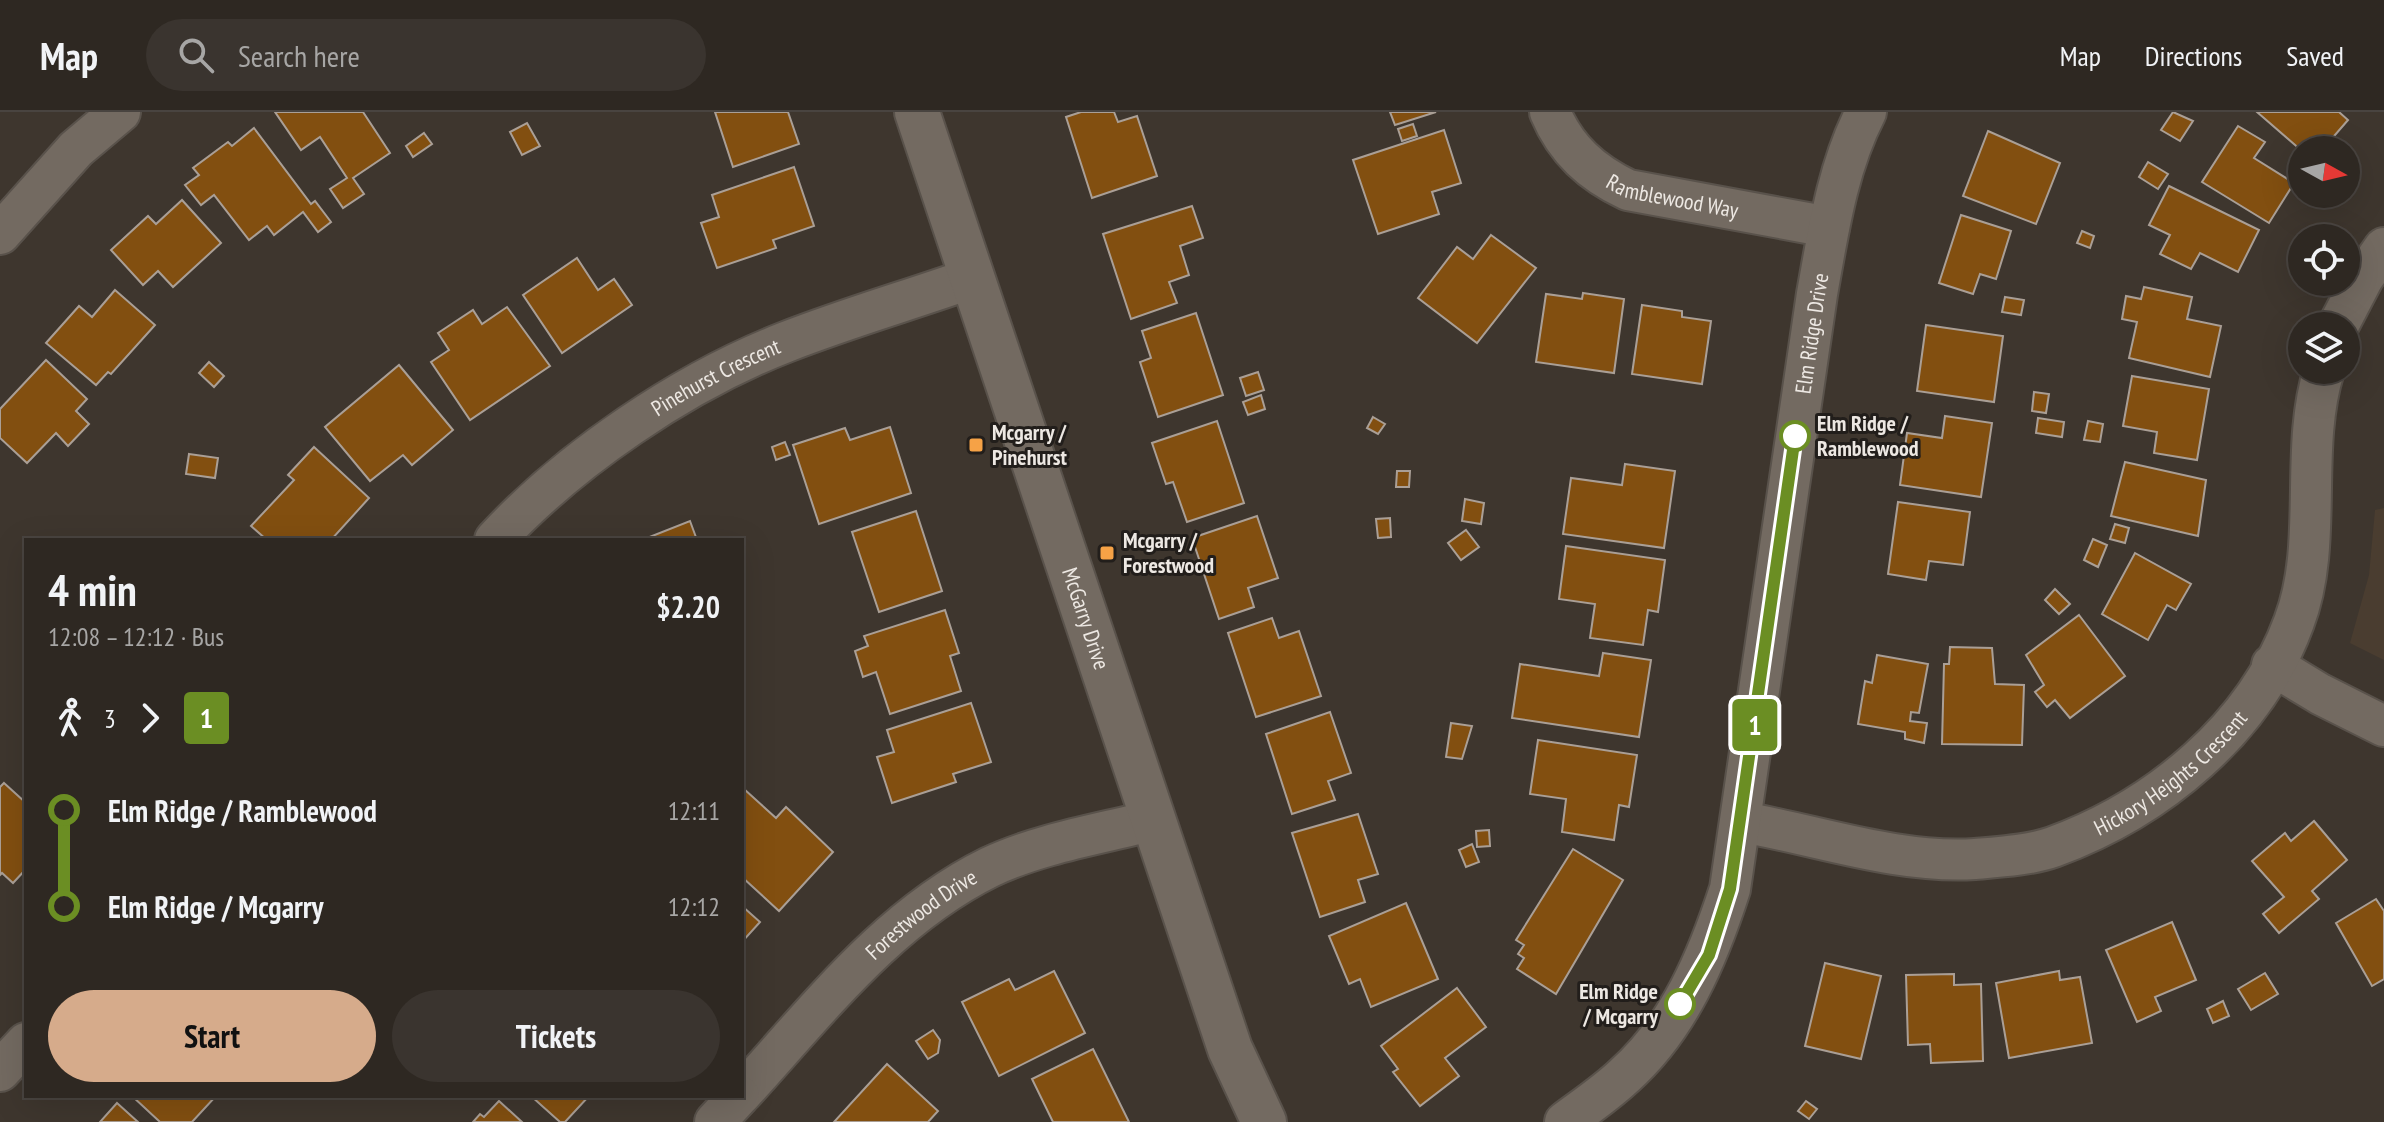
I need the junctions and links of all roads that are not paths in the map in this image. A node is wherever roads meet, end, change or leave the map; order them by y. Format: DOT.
graph roads {
  1 [pos="120,112"];
  2 [pos="917,112"];
  3 [pos="1550,112"];
  4 [pos="1866,112"];
  5 [pos="1829,227"];
  6 [pos="0,234"];
  7 [pos="2384,248"];
  8 [pos="972,278"];
  9 [pos="2345,312"];
  10 [pos="2322,384"];
  11 [pos="497,538"];
  12 [pos="2272,665"];
  13 [pos="2384,726"];
  14 [pos="1154,820"];
  15 [pos="1742,822"];
  16 [pos="24,1045"];
  17 [pos="0,1071"];
  18 [pos="744,1090"];
  19 [pos="736,1098"];
  20 [pos="715,1122"];
  21 [pos="1264,1122"];
  22 [pos="1565,1122"];
  1 -- 6 [label="street"];
  2 -- 8 [label="street, McGarry Drive"];
  3 -- 5 [label="street, Ramblewood Way"];
  4 -- 5 [label="street, Elm Ridge Drive"];
  5 -- 15 [label="street, Elm Ridge Drive"];
  7 -- 9 [label="street"];
  8 -- 11 [label="street, Pinehurst Crescent"];
  8 -- 14 [label="street, McGarry Drive"];
  10 -- 12 [label="street, Hickory Heights Crescent"];
  12 -- 13 [label="street"];
  12 -- 15 [label="street, Hickory Heights Crescent"];
  14 -- 18 [label="street, Forestwood Drive"];
  14 -- 21 [label="street, McGarry Drive"];
  15 -- 22 [label="street, Elm Ridge Drive"];
  16 -- 17 [label="street"];
  19 -- 20 [label="street, Forestwood Drive"];
}
